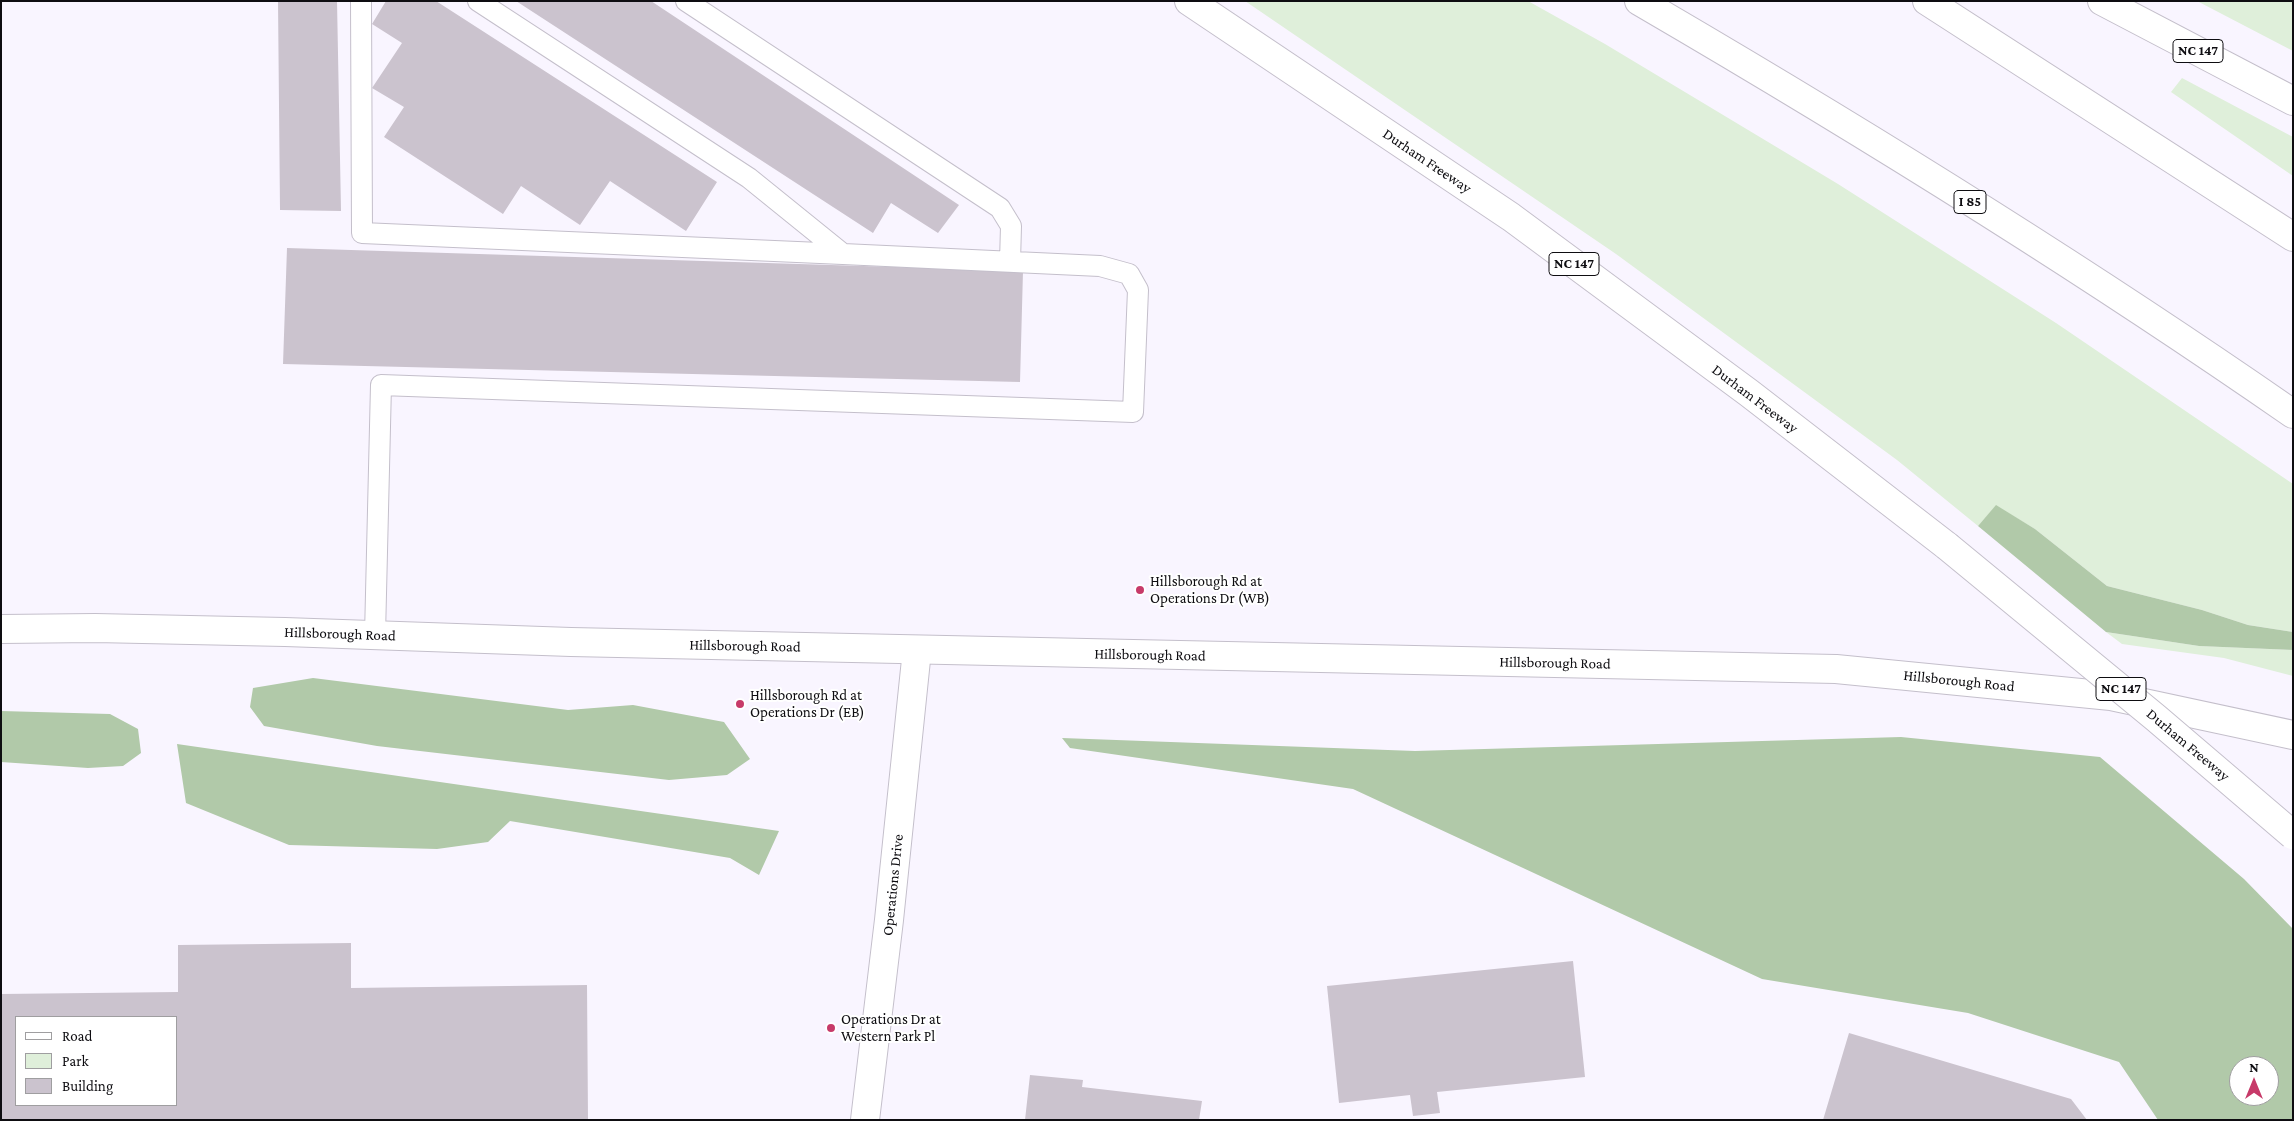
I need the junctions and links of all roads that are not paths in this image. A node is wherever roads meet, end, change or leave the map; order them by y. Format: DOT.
graph roads {
  1 [pos="361,1"];
  2 [pos="478,1"];
  3 [pos="686,1"];
  4 [pos="1188,1"];
  5 [pos="1639,1"];
  6 [pos="1927,1"];
  7 [pos="2102,1"];
  8 [pos="2293,101"];
  9 [pos="2293,237"];
  10 [pos="843,254"];
  11 [pos="1010,262"];
  12 [pos="2293,414"];
  13 [pos="1,629"];
  14 [pos="375,635"];
  15 [pos="917,650"];
  16 [pos="2293,735"];
  17 [pos="2293,834"];
  18 [pos="865,1120"];
  1 -- 10 [label="lane"];
  2 -- 10 [label="lane"];
  3 -- 11 [label="lane"];
  4 -- 17 [label="main road, Durham Freeway / NC 147, bridge"];
  5 -- 12 [label="main road, I 85"];
  6 -- 9 [label="main road"];
  7 -- 8 [label="main road, NC 147"];
  10 -- 11 [label="lane"];
  11 -- 14 [label="lane"];
  13 -- 14 [label="main road, Hillsborough Road"];
  14 -- 15 [label="main road, Hillsborough Road"];
  15 -- 16 [label="main road, Hillsborough Road"];
  15 -- 18 [label="main road, Operations Drive"];
}
